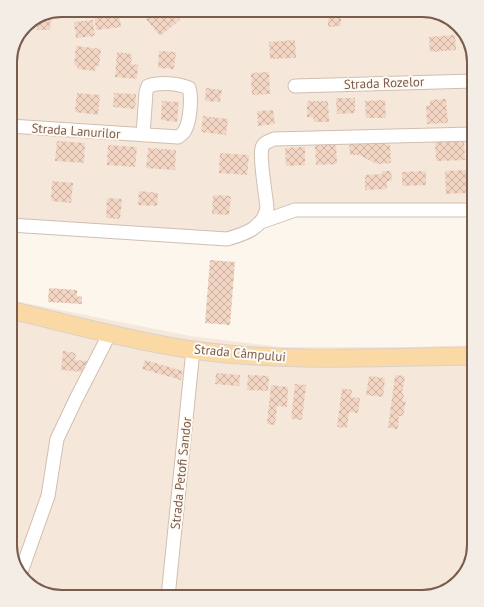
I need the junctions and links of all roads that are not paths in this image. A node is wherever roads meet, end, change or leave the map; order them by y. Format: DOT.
graph roads {
  1 [pos="467,81"];
  2 [pos="295,86"];
  3 [pos="17,126"];
  4 [pos="467,134"];
  5 [pos="143,135"];
  6 [pos="467,210"];
  7 [pos="261,222"];
  8 [pos="17,225"];
  9 [pos="17,312"];
  10 [pos="110,333"];
  11 [pos="193,350"];
  12 [pos="467,356"];
  13 [pos="23,567"];
  14 [pos="169,590"];
  1 -- 2 [label="street, Strada Rozelor"];
  3 -- 5 [label="street, Strada Lanurilor"];
  4 -- 7 [label="street"];
  5 -- 5 [label="street, Strada Lanurilor"];
  6 -- 7 [label="street"];
  7 -- 8 [label="street"];
  9 -- 10 [label="main road, Strada Câmpului"];
  10 -- 11 [label="main road, Strada Câmpului"];
  10 -- 13 [label="street"];
  11 -- 12 [label="main road, Strada Câmpului"];
  11 -- 14 [label="street, Strada Petofi Sandor"];
}
